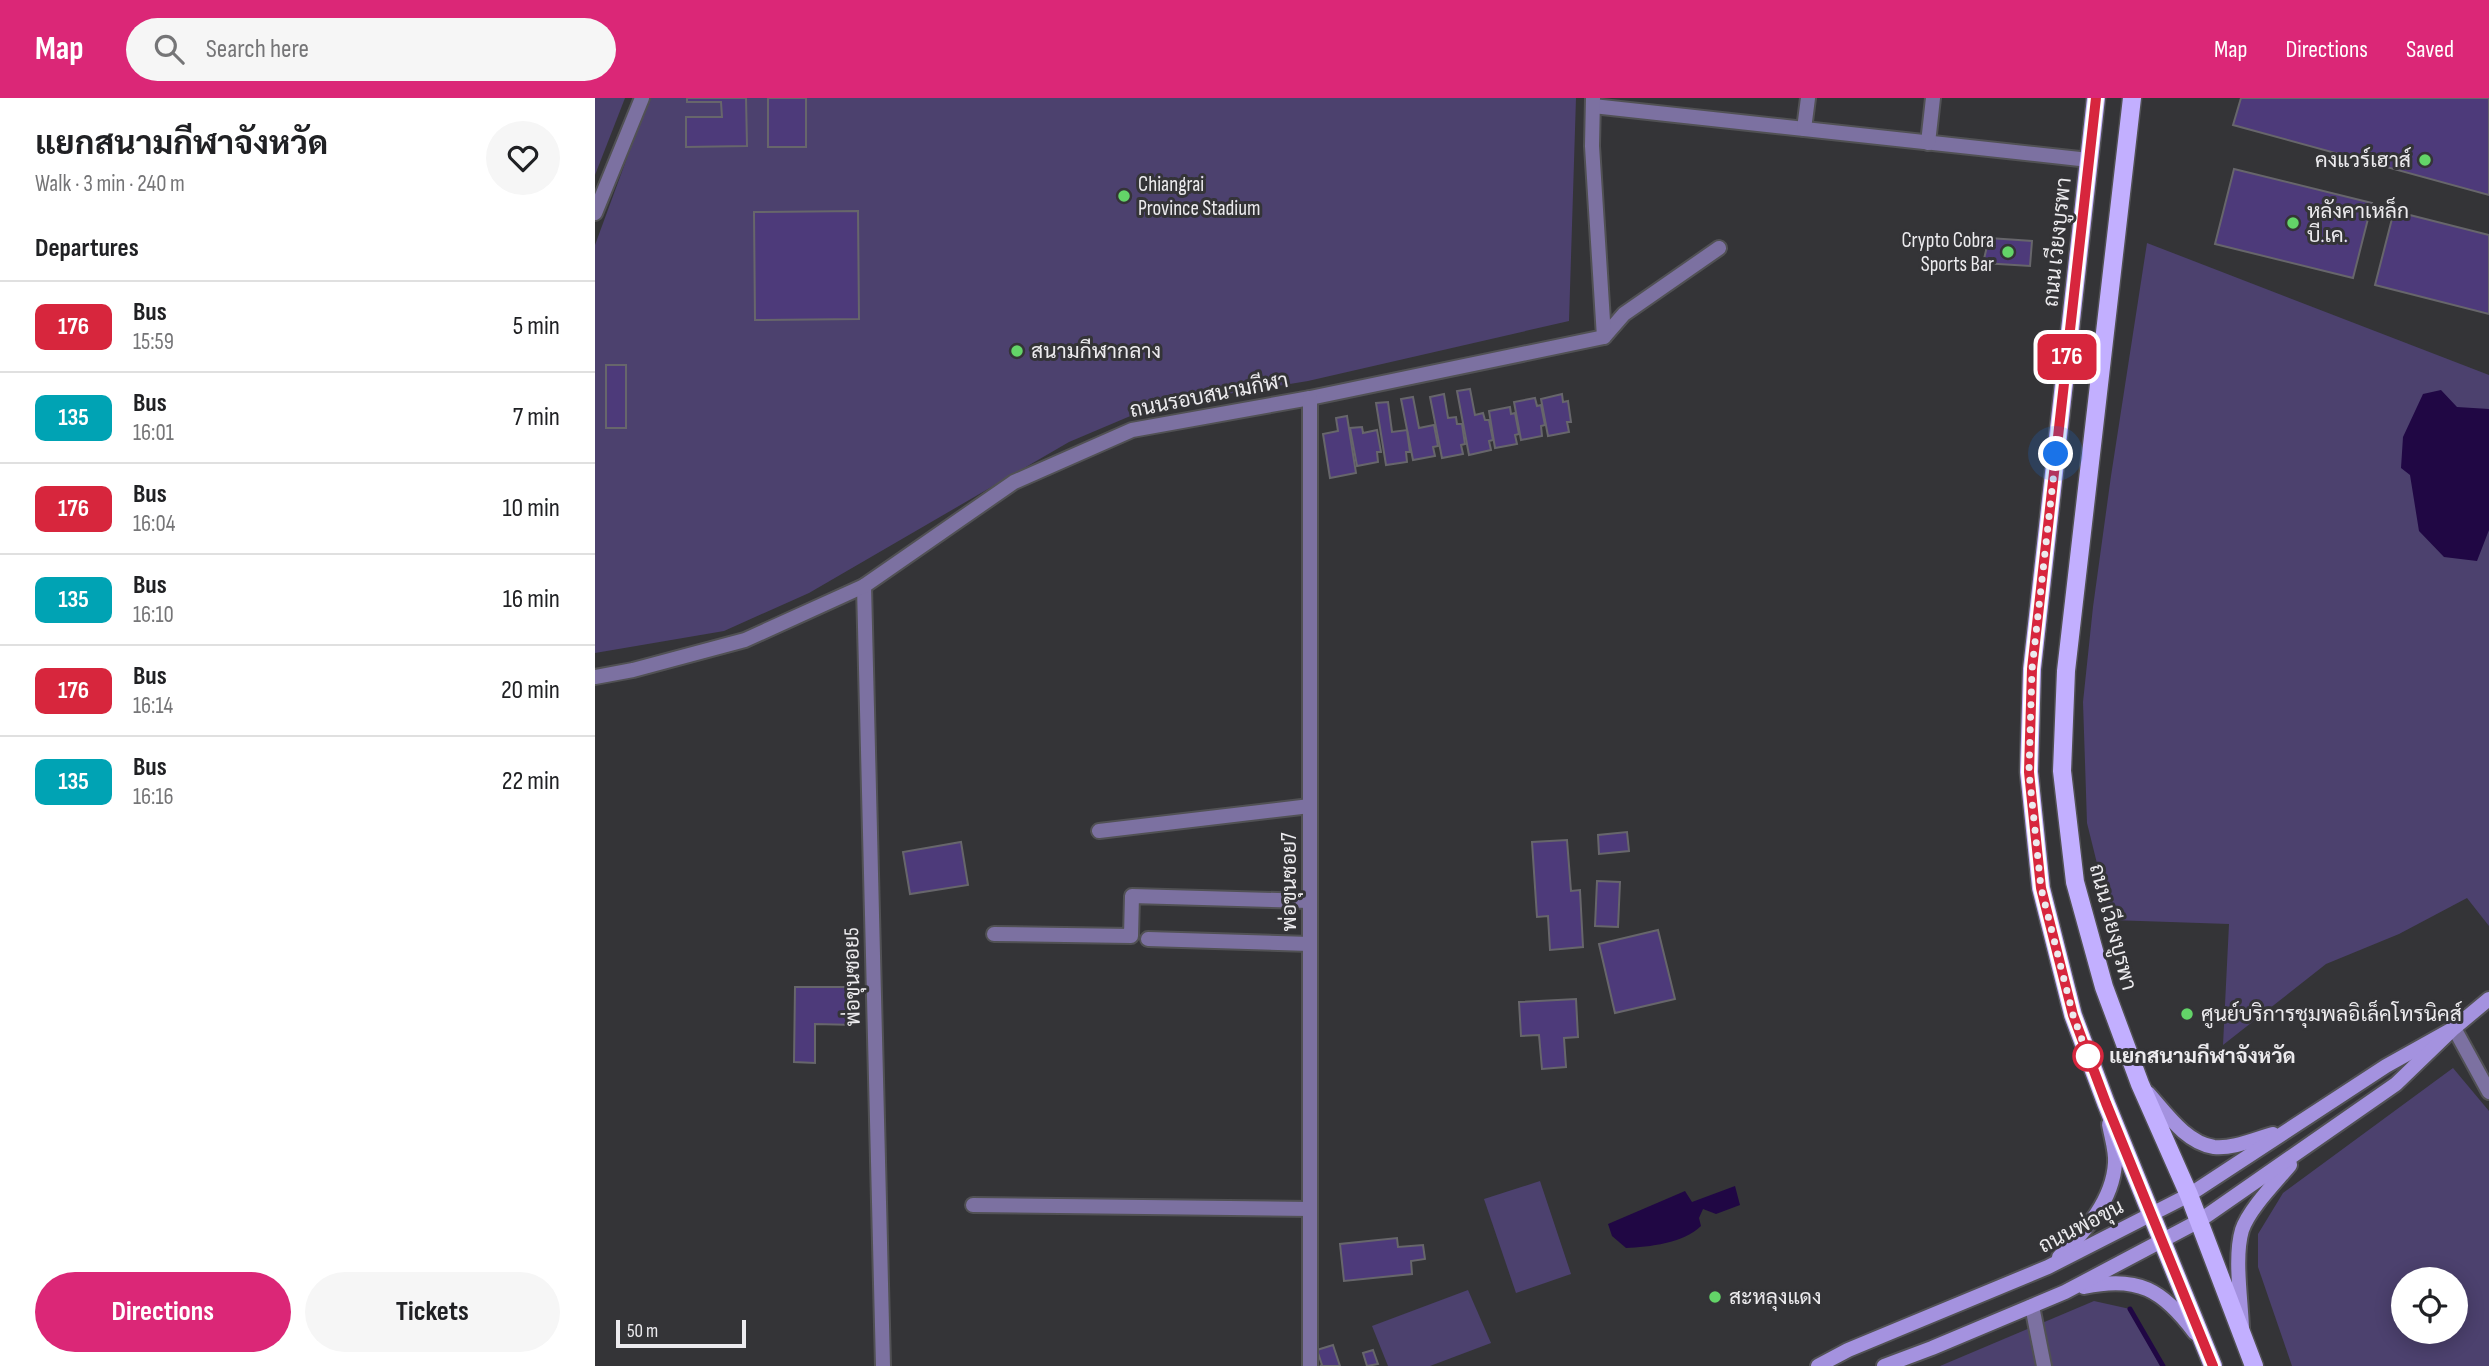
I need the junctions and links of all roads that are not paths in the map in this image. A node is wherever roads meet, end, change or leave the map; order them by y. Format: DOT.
graph roads {
  1 [pos="642,98"];
  2 [pos="1808,98"];
  3 [pos="1933,98"];
  4 [pos="2096,98"];
  5 [pos="2132,98"];
  6 [pos="1593,102"];
  7 [pos="1804,129"];
  8 [pos="1928,143"];
  9 [pos="2089,160"];
  10 [pos="595,213"];
  11 [pos="1719,248"];
  12 [pos="1604,337"];
  13 [pos="1310,398"];
  14 [pos="864,586"];
  15 [pos="595,677"];
  16 [pos="1310,806"];
  17 [pos="1099,831"];
  18 [pos="1310,901"];
  19 [pos="993,934"];
  20 [pos="1148,939"];
  21 [pos="1310,944"];
  22 [pos="2489,999"];
  23 [pos="2454,1028"];
  24 [pos="2140,1084"];
  25 [pos="2489,1092"];
  26 [pos="2106,1103"];
  27 [pos="2290,1129"];
  28 [pos="2299,1153"];
  29 [pos="2189,1195"];
  30 [pos="973,1205"];
  31 [pos="1310,1209"];
  32 [pos="2152,1214"];
  33 [pos="2199,1221"];
  34 [pos="2163,1241"];
  35 [pos="2048,1267"];
  36 [pos="2065,1292"];
  37 [pos="2032,1306"];
  38 [pos="2242,1336"];
  39 [pos="2206,1348"];
  40 [pos="883,1366"];
  41 [pos="1310,1366"];
  42 [pos="1818,1366"];
  43 [pos="1884,1366"];
  44 [pos="2044,1366"];
  45 [pos="2213,1366"];
  46 [pos="2254,1366"];
  1 -- 10 [label="street"];
  2 -- 7 [label="street"];
  3 -- 8 [label="street"];
  4 -- 9 [label="main road, ถนน เวียงบูรพา"];
  5 -- 24 [label="main road, ถนน เวียงบูรพา"];
  6 -- 7 [label="street"];
  6 -- 12 [label="street"];
  7 -- 8 [label="street"];
  8 -- 9 [label="street"];
  9 -- 26 [label="main road, ถนน เวียงบูรพา"];
  11 -- 12 [label="street"];
  12 -- 13 [label="street, ถนนรอบสนามกีฬา"];
  13 -- 14 [label="street, ถนนรอบสนามกีฬา"];
  13 -- 16 [label="street, พ่อขุนซอย7"];
  14 -- 15 [label="street, ถนนรอบสนามกีฬา"];
  14 -- 40 [label="street, พ่อขุนซอย5"];
  16 -- 17 [label="street"];
  16 -- 18 [label="street, พ่อขุนซอย7"];
  18 -- 19 [label="street"];
  18 -- 21 [label="street, พ่อขุนซอย7"];
  20 -- 21 [label="street"];
  21 -- 31 [label="street, พ่อขุนซอย7"];
  22 -- 23 [label="main road, ถนนพ่อขุน"];
  23 -- 25 [label="street"];
  23 -- 27 [label="main road, ถนนพ่อขุน"];
  23 -- 28 [label="main road, ถนนพ่อขุน"];
  24 -- 27 [label="main road"];
  24 -- 29 [label="main road, ถนน เวียงบูรพา"];
  26 -- 32 [label="main road, ถนน เวียงบูรพา"];
  26 -- 35 [label="main road"];
  27 -- 29 [label="main road, ถนนพ่อขุน"];
  28 -- 33 [label="main road, ถนนพ่อขุน"];
  28 -- 38 [label="main road"];
  29 -- 32 [label="main road, ถนนพ่อขุน"];
  29 -- 33 [label="main road, ถนน เวียงบูรพา"];
  30 -- 31 [label="street"];
  31 -- 41 [label="street, พ่อขุนซอย7"];
  32 -- 34 [label="main road, ถนน เวียงบูรพา"];
  32 -- 35 [label="main road, ถนนพ่อขุน"];
  33 -- 34 [label="main road, ถนนพ่อขุน"];
  33 -- 38 [label="main road, ถนน เวียงบูรพา"];
  34 -- 36 [label="main road, ถนนพ่อขุน"];
  34 -- 39 [label="main road, ถนน เวียงบูรพา"];
  35 -- 42 [label="main road, ถนนพ่อขุน"];
  36 -- 37 [label="main road, ถนนพ่อขุน"];
  36 -- 39 [label="main road"];
  37 -- 43 [label="main road, ถนนพ่อขุน"];
  37 -- 44 [label="street"];
  38 -- 46 [label="main road, ถนน เวียงบูรพา"];
  39 -- 45 [label="main road, ถนน เวียงบูรพา"];
}
